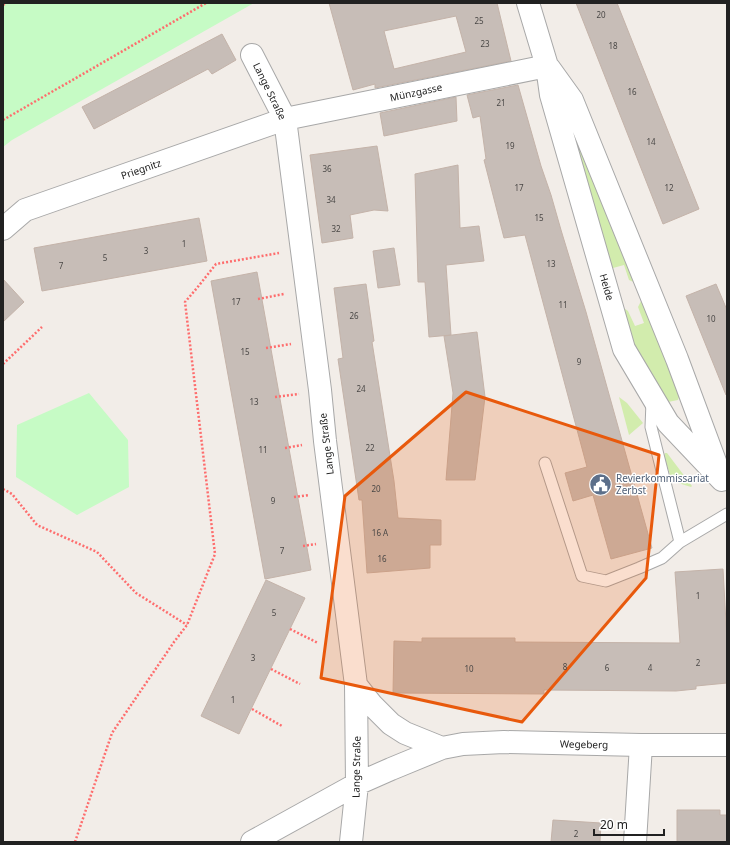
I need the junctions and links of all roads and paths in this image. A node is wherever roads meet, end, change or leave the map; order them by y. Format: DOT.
graph roads {
  1 [pos="6,3"];
  2 [pos="206,3"];
  3 [pos="528,3"];
  4 [pos="3,5"];
  5 [pos="252,55"];
  6 [pos="547,66"];
  7 [pos="286,119"];
  8 [pos="3,120"];
  9 [pos="3,230"];
  10 [pos="302,249"];
  11 [pos="276,295"];
  12 [pos="258,299"];
  13 [pos="42,326"];
  14 [pos="287,344"];
  15 [pos="266,348"];
  16 [pos="3,364"];
  17 [pos="289,395"];
  18 [pos="652,396"];
  19 [pos="275,397"];
  20 [pos="298,446"];
  21 [pos="285,448"];
  22 [pos="546,463"];
  23 [pos="724,484"];
  24 [pos="3,489"];
  25 [pos="308,495"];
  26 [pos="294,497"];
  27 [pos="727,514"];
  28 [pos="680,542"];
  29 [pos="316,544"];
  30 [pos="303,546"];
  31 [pos="187,626"];
  32 [pos="290,629"];
  33 [pos="318,643"];
  34 [pos="271,669"];
  35 [pos="300,684"];
  36 [pos="356,685"];
  37 [pos="252,709"];
  38 [pos="282,726"];
  39 [pos="641,745"];
  40 [pos="727,745"];
  41 [pos="442,748"];
  42 [pos="357,784"];
  43 [pos="75,842"];
  44 [pos="252,842"];
  45 [pos="351,842"];
  46 [pos="635,842"];
  1 -- 4 [label="path"];
  2 -- 8 [label="path"];
  3 -- 6 [label="street, Heide"];
  5 -- 7 [label="street, Lange Straße"];
  6 -- 7 [label="street, Münzgasse"];
  6 -- 18 [label="street, Heide"];
  6 -- 23 [label="street, Heide"];
  7 -- 9 [label="street, Priegnitz"];
  7 -- 10 [label="street, Lange Straße"];
  10 -- 31 [label="path"];
  10 -- 36 [label="street, Lange Straße"];
  11 -- 12 [label="path"];
  13 -- 16 [label="path"];
  14 -- 15 [label="path"];
  17 -- 19 [label="path"];
  18 -- 23 [label="street, Heide"];
  18 -- 28 [label="lane"];
  20 -- 21 [label="path"];
  22 -- 28 [label="lane"];
  24 -- 31 [label="path"];
  25 -- 26 [label="path"];
  27 -- 28 [label="lane"];
  29 -- 30 [label="path"];
  31 -- 43 [label="path"];
  32 -- 33 [label="path"];
  34 -- 35 [label="path"];
  36 -- 41 [label="street"];
  36 -- 42 [label="street, Lange Straße"];
  37 -- 38 [label="path"];
  39 -- 40 [label="street, Wegeberg"];
  39 -- 41 [label="street, Wegeberg"];
  39 -- 46 [label="street"];
  41 -- 42 [label="street, Wegeberg"];
  42 -- 44 [label="street, Wegeberg"];
  42 -- 45 [label="street, Lange Straße"];
}
